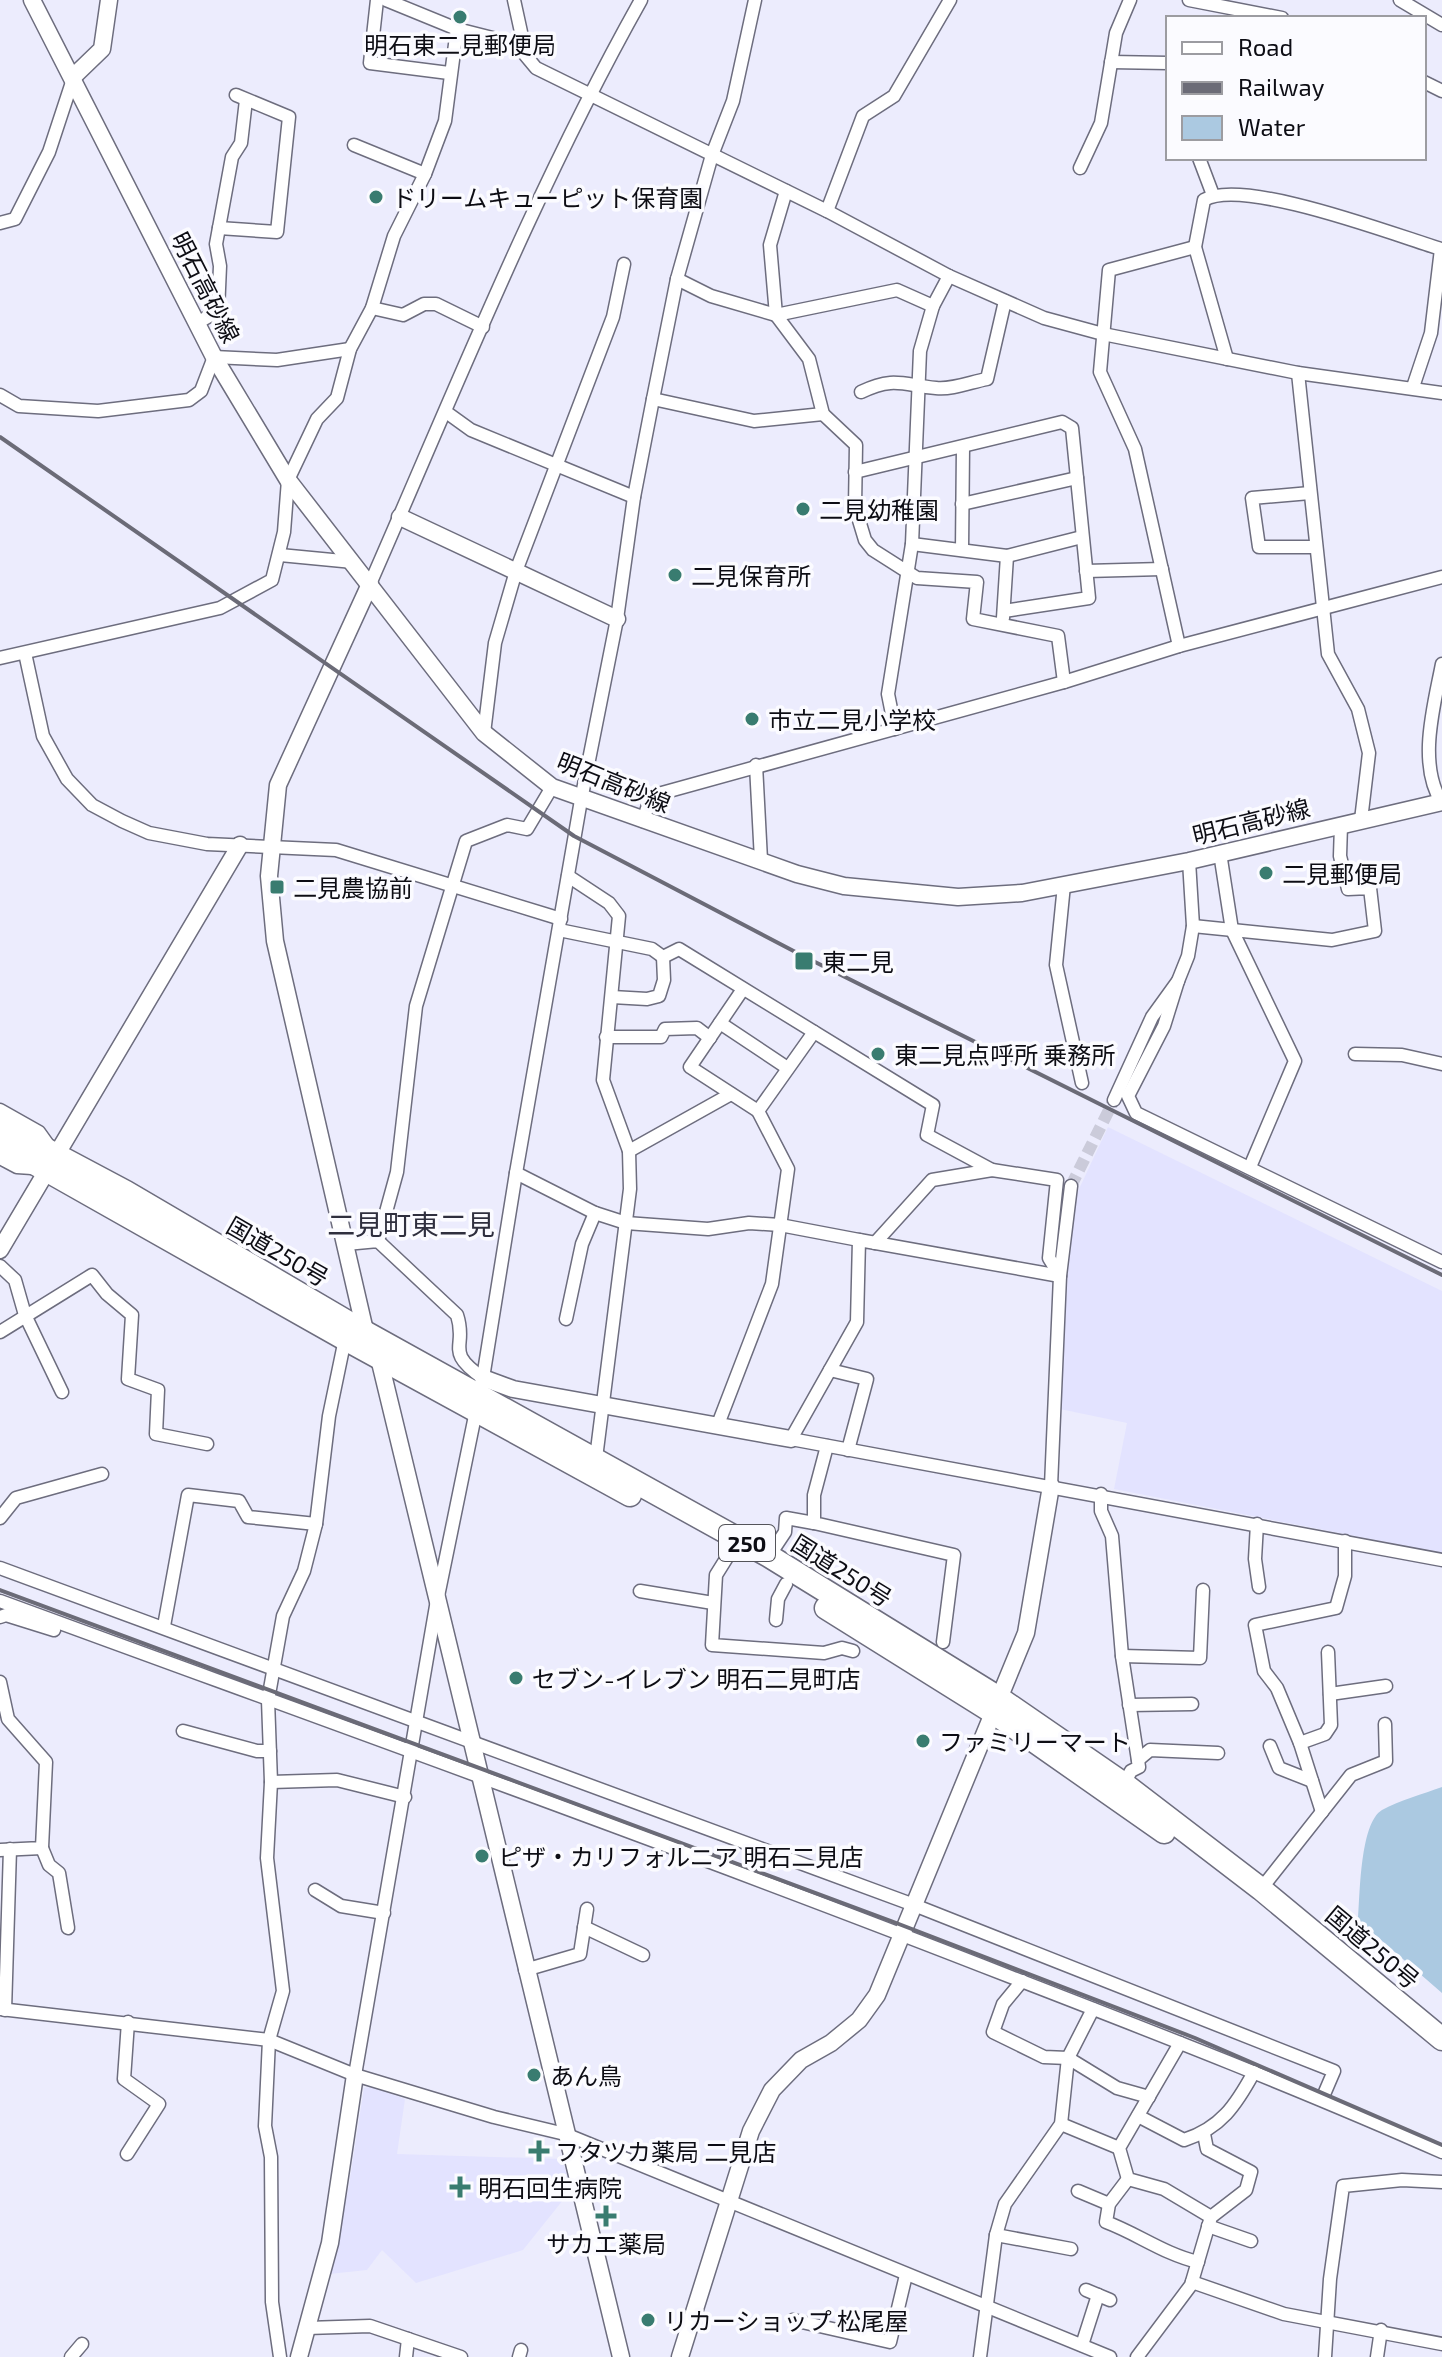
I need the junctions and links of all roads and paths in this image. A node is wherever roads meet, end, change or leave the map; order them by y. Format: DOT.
graph roads {
  1 [pos="32,0"];
  2 [pos="109,0"];
  3 [pos="377,0"];
  4 [pos="386,0"];
  5 [pos="514,0"];
  6 [pos="641,0"];
  7 [pos="755,0"];
  8 [pos="950,0"];
  9 [pos="1130,0"];
  10 [pos="1189,0"];
  11 [pos="1400,0"];
  12 [pos="1272,16"];
  13 [pos="1442,25"];
  14 [pos="457,29"];
  15 [pos="516,44"];
  16 [pos="1111,62"];
  17 [pos="1166,63"];
  18 [pos="449,73"];
  19 [pos="74,76"];
  20 [pos="588,94"];
  21 [pos="354,145"];
  22 [pos="712,155"];
  23 [pos="1200,160"];
  24 [pos="1080,168"];
  25 [pos="425,174"];
  26 [pos="786,191"];
  27 [pos="1213,195"];
  28 [pos="827,211"];
  29 [pos="0,223"];
  30 [pos="219,228"];
  31 [pos="1195,247"];
  32 [pos="624,264"];
  33 [pos="949,276"];
  34 [pos="677,279"];
  35 [pos="1005,301"];
  36 [pos="933,306"];
  37 [pos="372,308"];
  38 [pos="776,315"];
  39 [pos="197,323"];
  40 [pos="483,327"];
  41 [pos="1103,334"];
  42 [pos="350,349"];
  43 [pos="214,357"];
  44 [pos="1227,359"];
  45 [pos="1298,373"];
  46 [pos="918,384"];
  47 [pos="1413,387"];
  48 [pos="861,392"];
  49 [pos="1442,393"];
  50 [pos="0,395"];
  51 [pos="653,399"];
  52 [pos="446,412"];
  53 [pos="823,414"];
  54 [pos="963,447"];
  55 [pos="914,459"];
  56 [pos="558,467"];
  57 [pos="855,472"];
  58 [pos="1077,478"];
  59 [pos="288,480"];
  60 [pos="1310,493"];
  61 [pos="634,497"];
  62 [pos="962,504"];
  63 [pos="400,517"];
  64 [pos="1082,537"];
  65 [pos="912,544"];
  66 [pos="1316,547"];
  67 [pos="962,550"];
  68 [pos="280,555"];
  69 [pos="1007,556"];
  70 [pos="353,562"];
  71 [pos="1162,569"];
  72 [pos="516,571"];
  73 [pos="908,571"];
  74 [pos="1086,571"];
  75 [pos="1442,577"];
  76 [pos="370,584"];
  77 [pos="1322,609"];
  78 [pos="1004,611"];
  79 [pos="617,619"];
  80 [pos="1003,625"];
  81 [pos="1179,646"];
  82 [pos="25,653"];
  83 [pos="0,658"];
  84 [pos="1442,664"];
  85 [pos="1064,682"];
  86 [pos="895,729"];
  87 [pos="484,733"];
  88 [pos="756,765"];
  89 [pos="552,787"];
  90 [pos="581,800"];
  91 [pos="1442,802"];
  92 [pos="1361,820"];
  93 [pos="643,821"];
  94 [pos="1341,825"];
  95 [pos="240,845"];
  96 [pos="271,846"];
  97 [pos="1220,853"];
  98 [pos="761,860"];
  99 [pos="1189,861"];
  100 [pos="568,876"];
  101 [pos="455,885"];
  102 [pos="1064,885"];
  103 [pos="560,924"];
  104 [pos="1193,926"];
  105 [pos="1232,930"];
  106 [pos="618,945"];
  107 [pos="663,957"];
  108 [pos="1178,981"];
  109 [pos="743,989"];
  110 [pos="612,997"];
  111 [pos="720,1023"];
  112 [pos="814,1032"];
  113 [pos="606,1037"];
  114 [pos="710,1038"];
  115 [pos="1355,1054"];
  116 [pos="1442,1064"];
  117 [pos="786,1067"];
  118 [pos="1082,1083"];
  119 [pos="731,1094"];
  120 [pos="1114,1100"];
  121 [pos="0,1110"];
  122 [pos="758,1111"];
  123 [pos="0,1125"];
  124 [pos="0,1144"];
  125 [pos="629,1151"];
  126 [pos="0,1158"];
  127 [pos="51,1163"];
  128 [pos="1250,1167"];
  129 [pos="992,1170"];
  130 [pos="516,1173"];
  131 [pos="1071,1186"];
  132 [pos="595,1213"];
  133 [pos="626,1223"];
  134 [pos="780,1225"];
  135 [pos="859,1240"];
  136 [pos="378,1241"];
  137 [pos="875,1243"];
  138 [pos="346,1244"];
  139 [pos="0,1250"];
  140 [pos="1442,1262"];
  141 [pos="0,1266"];
  142 [pos="1060,1276"];
  143 [pos="25,1315"];
  144 [pos="566,1319"];
  145 [pos="0,1332"];
  146 [pos="354,1335"];
  147 [pos="382,1359"];
  148 [pos="830,1370"];
  149 [pos="62,1392"];
  150 [pos="480,1394"];
  151 [pos="602,1406"];
  152 [pos="717,1427"];
  153 [pos="791,1439"];
  154 [pos="207,1444"];
  155 [pos="827,1446"];
  156 [pos="848,1450"];
  157 [pos="596,1458"];
  158 [pos="102,1474"];
  159 [pos="1051,1486"];
  160 [pos="1101,1494"];
  161 [pos="0,1518"];
  162 [pos="814,1523"];
  163 [pos="316,1524"];
  164 [pos="1257,1524"];
  165 [pos="1345,1541"];
  166 [pos="731,1551"];
  167 [pos="769,1556"];
  168 [pos="1442,1560"];
  169 [pos="0,1568"];
  170 [pos="786,1584"];
  171 [pos="1259,1587"];
  172 [pos="1203,1590"];
  173 [pos="640,1591"];
  174 [pos="0,1601"];
  175 [pos="713,1603"];
  176 [pos="436,1606"];
  177 [pos="0,1617"];
  178 [pos="776,1620"];
  179 [pos="164,1626"];
  180 [pos="54,1630"];
  181 [pos="943,1642"];
  182 [pos="853,1651"];
  183 [pos="1328,1652"];
  184 [pos="1122,1656"];
  185 [pos="274,1668"];
  186 [pos="0,1682"];
  187 [pos="1386,1686"];
  188 [pos="1330,1694"];
  189 [pos="268,1700"];
  190 [pos="1192,1704"];
  191 [pos="1129,1705"];
  192 [pos="996,1706"];
  193 [pos="418,1719"];
  194 [pos="1385,1724"];
  195 [pos="183,1731"];
  196 [pos="469,1738"];
  197 [pos="1300,1743"];
  198 [pos="1270,1746"];
  199 [pos="270,1751"];
  200 [pos="414,1751"];
  201 [pos="1218,1753"];
  202 [pos="1138,1760"];
  203 [pos="478,1775"];
  204 [pos="1312,1781"];
  205 [pos="271,1782"];
  206 [pos="1124,1784"];
  207 [pos="405,1797"];
  208 [pos="1322,1812"];
  209 [pos="42,1848"];
  210 [pos="5,1850"];
  211 [pos="1261,1889"];
  212 [pos="315,1890"];
  213 [pos="914,1905"];
  214 [pos="587,1909"];
  215 [pos="384,1913"];
  216 [pos="584,1927"];
  217 [pos="68,1928"];
  218 [pos="902,1934"];
  219 [pos="643,1955"];
  220 [pos="525,1970"];
  221 [pos="1022,1981"];
  222 [pos="2,2009"];
  223 [pos="1093,2009"];
  224 [pos="128,2022"];
  225 [pos="1442,2039"];
  226 [pos="269,2040"];
  227 [pos="1180,2043"];
  228 [pos="1442,2056"];
  229 [pos="1068,2058"];
  230 [pos="1254,2072"];
  231 [pos="355,2075"];
  232 [pos="1149,2097"];
  233 [pos="1322,2099"];
  234 [pos="1138,2116"];
  235 [pos="1061,2124"];
  236 [pos="565,2134"];
  237 [pos="1204,2134"];
  238 [pos="1119,2148"];
  239 [pos="1442,2152"];
  240 [pos="127,2154"];
  241 [pos="1128,2179"];
  242 [pos="1442,2182"];
  243 [pos="1078,2191"];
  244 [pos="730,2203"];
  245 [pos="1109,2204"];
  246 [pos="1209,2222"];
  247 [pos="996,2235"];
  248 [pos="1251,2241"];
  249 [pos="1071,2249"];
  250 [pos="1198,2262"];
  251 [pos="906,2275"];
  252 [pos="1192,2282"];
  253 [pos="1098,2295"];
  254 [pos="985,2306"];
  255 [pos="793,2320"];
  256 [pos="1329,2322"];
  257 [pos="307,2328"];
  258 [pos="1381,2330"];
  259 [pos="408,2339"];
  260 [pos="82,2344"];
  261 [pos="1442,2344"];
  262 [pos="1082,2345"];
  263 [pos="71,2357"];
  264 [pos="280,2357"];
  265 [pos="299,2357"];
  266 [pos="406,2357"];
  267 [pos="461,2357"];
  268 [pos="621,2357"];
  269 [pos="680,2357"];
  270 [pos="980,2357"];
  271 [pos="1109,2357"];
  272 [pos="1137,2357"];
  273 [pos="1325,2357"];
  274 [pos="1377,2357"];
  1 -- 19 [label="street, 明石高砂線"];
  2 -- 19 [label="street"];
  3 -- 18 [label="street"];
  4 -- 14 [label="street"];
  5 -- 15 [label="street"];
  6 -- 20 [label="street"];
  7 -- 22 [label="street"];
  8 -- 28 [label="street"];
  9 -- 16 [label="street"];
  10 -- 12 [label="street"];
  11 -- 13 [label="street"];
  14 -- 15 [label="street"];
  14 -- 18 [label="street"];
  15 -- 20 [label="street"];
  16 -- 17 [label="street"];
  16 -- 24 [label="street"];
  18 -- 25 [label="street"];
  19 -- 29 [label="street"];
  19 -- 39 [label="street, 明石高砂線"];
  20 -- 22 [label="street"];
  20 -- 40 [label="street"];
  21 -- 25 [label="street"];
  22 -- 26 [label="street"];
  22 -- 34 [label="street"];
  23 -- 27 [label="street"];
  25 -- 37 [label="street"];
  26 -- 28 [label="street"];
  26 -- 38 [label="street"];
  27 -- 31 [label="street"];
  27 -- 47 [label="street"];
  28 -- 33 [label="street"];
  30 -- 30 [label="street"];
  30 -- 39 [label="street"];
  31 -- 41 [label="street"];
  31 -- 44 [label="street"];
  32 -- 56 [label="street"];
  33 -- 35 [label="street"];
  33 -- 36 [label="street"];
  34 -- 38 [label="street"];
  34 -- 51 [label="street"];
  35 -- 41 [label="street"];
  35 -- 46 [label="street"];
  36 -- 38 [label="street"];
  36 -- 46 [label="street"];
  37 -- 40 [label="street"];
  37 -- 42 [label="street"];
  38 -- 53 [label="street"];
  39 -- 43 [label="street, 明石高砂線"];
  40 -- 52 [label="street"];
  41 -- 44 [label="street"];
  41 -- 71 [label="street"];
  42 -- 43 [label="street"];
  42 -- 59 [label="street"];
  43 -- 50 [label="street"];
  43 -- 59 [label="street, 明石高砂線"];
  44 -- 45 [label="street"];
  45 -- 47 [label="street"];
  45 -- 60 [label="street"];
  46 -- 48 [label="street"];
  46 -- 55 [label="street"];
  47 -- 49 [label="street"];
  51 -- 53 [label="street"];
  51 -- 61 [label="street"];
  52 -- 56 [label="street"];
  52 -- 63 [label="street"];
  53 -- 57 [label="street"];
  54 -- 55 [label="street"];
  54 -- 58 [label="street"];
  54 -- 62 [label="street"];
  55 -- 57 [label="street"];
  55 -- 65 [label="street"];
  56 -- 61 [label="street"];
  56 -- 72 [label="street"];
  57 -- 73 [label="street"];
  58 -- 62 [label="street"];
  58 -- 64 [label="street"];
  59 -- 68 [label="street"];
  59 -- 70 [label="street, 明石高砂線"];
  60 -- 66 [label="street"];
  60 -- 66 [label="street"];
  61 -- 79 [label="street"];
  62 -- 67 [label="street"];
  63 -- 72 [label="street"];
  63 -- 76 [label="street"];
  64 -- 69 [label="street"];
  64 -- 74 [label="street"];
  65 -- 67 [label="street"];
  65 -- 73 [label="street"];
  66 -- 77 [label="street"];
  67 -- 69 [label="street"];
  68 -- 70 [label="street"];
  68 -- 82 [label="street"];
  69 -- 78 [label="street"];
  70 -- 76 [label="street, 明石高砂線"];
  71 -- 74 [label="street"];
  71 -- 81 [label="street"];
  72 -- 79 [label="street"];
  72 -- 87 [label="street"];
  73 -- 80 [label="street"];
  73 -- 86 [label="street"];
  74 -- 78 [label="street"];
  75 -- 77 [label="street"];
  76 -- 87 [label="street, 明石高砂線"];
  76 -- 96 [label="street"];
  77 -- 81 [label="street"];
  77 -- 92 [label="street"];
  78 -- 80 [label="street"];
  79 -- 90 [label="street"];
  80 -- 85 [label="street"];
  81 -- 85 [label="street"];
  82 -- 83 [label="street"];
  82 -- 95 [label="street"];
  84 -- 91 [label="street"];
  85 -- 86 [label="street"];
  86 -- 88 [label="street"];
  87 -- 89 [label="street, 明石高砂線"];
  88 -- 93 [label="street"];
  88 -- 98 [label="street"];
  89 -- 90 [label="street, 明石高砂線"];
  89 -- 101 [label="street"];
  90 -- 93 [label="street, 明石高砂線"];
  90 -- 100 [label="street"];
  91 -- 92 [label="street, 明石高砂線"];
  92 -- 94 [label="street, 明石高砂線"];
  93 -- 98 [label="street, 明石高砂線"];
  94 -- 97 [label="street, 明石高砂線"];
  94 -- 105 [label="street"];
  95 -- 96 [label="street"];
  95 -- 127 [label="street"];
  96 -- 101 [label="street"];
  96 -- 138 [label="street"];
  97 -- 99 [label="street, 明石高砂線"];
  97 -- 105 [label="street"];
  98 -- 102 [label="street, 明石高砂線"];
  99 -- 102 [label="street, 明石高砂線"];
  99 -- 104 [label="street"];
  100 -- 103 [label="street"];
  100 -- 106 [label="street"];
  101 -- 103 [label="street"];
  101 -- 136 [label="street"];
  102 -- 118 [label="street"];
  103 -- 106 [label="street"];
  103 -- 130 [label="street"];
  104 -- 105 [label="street"];
  104 -- 108 [label="street"];
  105 -- 128 [label="street"];
  106 -- 107 [label="street"];
  106 -- 110 [label="street"];
  107 -- 109 [label="street"];
  107 -- 110 [label="street"];
  108 -- 120 [label="street"];
  108 -- 128 [label="street"];
  109 -- 111 [label="street"];
  109 -- 112 [label="street"];
  110 -- 113 [label="street"];
  111 -- 114 [label="street"];
  111 -- 117 [label="street"];
  112 -- 117 [label="street"];
  112 -- 129 [label="street"];
  113 -- 114 [label="street"];
  113 -- 125 [label="street"];
  114 -- 119 [label="street"];
  115 -- 116 [label="street"];
  117 -- 122 [label="street"];
  119 -- 122 [label="street"];
  119 -- 125 [label="street"];
  121 -- 127 [label="street"];
  122 -- 134 [label="street"];
  123 -- 127 [label="highway, 国道250号 / 250"];
  124 -- 127 [label="highway, 国道250号 / 250"];
  125 -- 133 [label="street"];
  126 -- 127 [label="street"];
  127 -- 139 [label="street"];
  127 -- 146 [label="highway, 国道250号 / 250"];
  128 -- 140 [label="street"];
  129 -- 137 [label="street"];
  129 -- 142 [label="street"];
  130 -- 132 [label="street"];
  130 -- 150 [label="street"];
  131 -- 142 [label="street"];
  132 -- 133 [label="street"];
  132 -- 144 [label="street"];
  133 -- 134 [label="street"];
  133 -- 151 [label="street"];
  134 -- 135 [label="street"];
  134 -- 152 [label="street"];
  135 -- 137 [label="street"];
  135 -- 148 [label="street"];
  136 -- 138 [label="street"];
  136 -- 150 [label="street"];
  137 -- 142 [label="street"];
  138 -- 146 [label="street"];
  141 -- 143 [label="street"];
  142 -- 159 [label="street"];
  143 -- 145 [label="street"];
  143 -- 149 [label="street"];
  143 -- 154 [label="street"];
  146 -- 147 [label="highway, 国道250号 / 250"];
  146 -- 150 [label="highway, 国道250号 / 250"];
  146 -- 163 [label="street"];
  147 -- 150 [label="highway, 国道250号 / 250"];
  147 -- 176 [label="street"];
  148 -- 153 [label="street"];
  148 -- 156 [label="street"];
  150 -- 151 [label="street"];
  150 -- 157 [label="highway, 国道250号 / 250"];
  150 -- 166 [label="highway, 国道250号 / 250"];
  150 -- 176 [label="street"];
  151 -- 152 [label="street"];
  151 -- 157 [label="street"];
  152 -- 153 [label="street"];
  153 -- 155 [label="street"];
  155 -- 156 [label="street"];
  155 -- 162 [label="street"];
  156 -- 159 [label="street"];
  157 -- 167 [label="highway, 国道250号 / 250"];
  158 -- 161 [label="street"];
  159 -- 160 [label="street"];
  159 -- 192 [label="street"];
  160 -- 164 [label="street"];
  160 -- 184 [label="street"];
  162 -- 167 [label="street"];
  162 -- 181 [label="street"];
  163 -- 179 [label="street"];
  163 -- 185 [label="street"];
  164 -- 165 [label="street"];
  164 -- 171 [label="street"];
  165 -- 168 [label="street"];
  165 -- 197 [label="street"];
  166 -- 170 [label="highway, 国道250号 / 250"];
  166 -- 175 [label="street"];
  167 -- 192 [label="highway, 国道250号 / 250"];
  169 -- 179 [label="street"];
  170 -- 178 [label="street"];
  170 -- 192 [label="highway, 国道250号 / 250"];
  172 -- 184 [label="street"];
  173 -- 175 [label="street"];
  174 -- 189 [label="street"];
  175 -- 182 [label="street"];
  176 -- 193 [label="street"];
  176 -- 196 [label="street"];
  177 -- 180 [label="street"];
  179 -- 185 [label="street"];
  183 -- 188 [label="street"];
  184 -- 191 [label="street"];
  185 -- 189 [label="street"];
  185 -- 193 [label="street"];
  186 -- 209 [label="street"];
  187 -- 188 [label="street"];
  188 -- 197 [label="street"];
  189 -- 199 [label="street"];
  189 -- 200 [label="street"];
  190 -- 191 [label="street"];
  191 -- 202 [label="street"];
  192 -- 206 [label="highway, 国道250号 / 250"];
  192 -- 213 [label="street"];
  192 -- 228 [label="highway, 国道250号 / 250"];
  193 -- 196 [label="street"];
  193 -- 200 [label="street"];
  194 -- 208 [label="street"];
  195 -- 199 [label="street"];
  196 -- 203 [label="street"];
  196 -- 213 [label="street"];
  197 -- 204 [label="street"];
  198 -- 204 [label="street"];
  199 -- 205 [label="street"];
  200 -- 203 [label="street"];
  200 -- 207 [label="street"];
  201 -- 202 [label="street"];
  202 -- 206 [label="street"];
  203 -- 218 [label="street"];
  203 -- 220 [label="street"];
  204 -- 208 [label="street"];
  205 -- 207 [label="street"];
  205 -- 226 [label="street"];
  206 -- 211 [label="highway, 国道250号 / 250"];
  207 -- 215 [label="street"];
  208 -- 211 [label="street"];
  209 -- 210 [label="street"];
  209 -- 217 [label="street"];
  210 -- 222 [label="street"];
  211 -- 225 [label="highway, 国道250号 / 250"];
  212 -- 215 [label="street"];
  213 -- 218 [label="street"];
  213 -- 233 [label="street"];
  214 -- 216 [label="street"];
  215 -- 231 [label="street"];
  216 -- 219 [label="street"];
  216 -- 220 [label="street"];
  218 -- 221 [label="street"];
  218 -- 244 [label="street"];
  220 -- 236 [label="street"];
  221 -- 223 [label="street"];
  221 -- 229 [label="street"];
  222 -- 224 [label="street"];
  223 -- 227 [label="street"];
  223 -- 229 [label="street"];
  224 -- 226 [label="street"];
  224 -- 240 [label="street"];
  226 -- 231 [label="street"];
  226 -- 264 [label="street"];
  227 -- 230 [label="street"];
  227 -- 232 [label="street"];
  229 -- 232 [label="street"];
  229 -- 235 [label="street"];
  230 -- 233 [label="street"];
  230 -- 237 [label="street"];
  231 -- 236 [label="street"];
  231 -- 257 [label="street"];
  232 -- 234 [label="street"];
  233 -- 239 [label="street"];
  234 -- 237 [label="street"];
  234 -- 238 [label="street"];
  235 -- 238 [label="street"];
  235 -- 247 [label="street"];
  236 -- 244 [label="street"];
  236 -- 268 [label="street"];
  237 -- 246 [label="street"];
  238 -- 241 [label="street"];
  241 -- 245 [label="street"];
  241 -- 246 [label="street"];
  242 -- 256 [label="street"];
  243 -- 245 [label="street"];
  244 -- 251 [label="street"];
  244 -- 269 [label="street"];
  245 -- 250 [label="street"];
  246 -- 248 [label="street"];
  246 -- 250 [label="street"];
  247 -- 249 [label="street"];
  247 -- 254 [label="street"];
  250 -- 252 [label="street"];
  251 -- 254 [label="street"];
  251 -- 255 [label="street"];
  252 -- 256 [label="street"];
  252 -- 272 [label="street"];
  253 -- 262 [label="street"];
  254 -- 262 [label="street"];
  254 -- 270 [label="street"];
  256 -- 258 [label="street"];
  256 -- 273 [label="street"];
  257 -- 259 [label="street"];
  257 -- 265 [label="street"];
  258 -- 261 [label="street"];
  258 -- 274 [label="street"];
  259 -- 266 [label="street"];
  259 -- 267 [label="street"];
  260 -- 263 [label="street"];
  262 -- 271 [label="street"];
}
